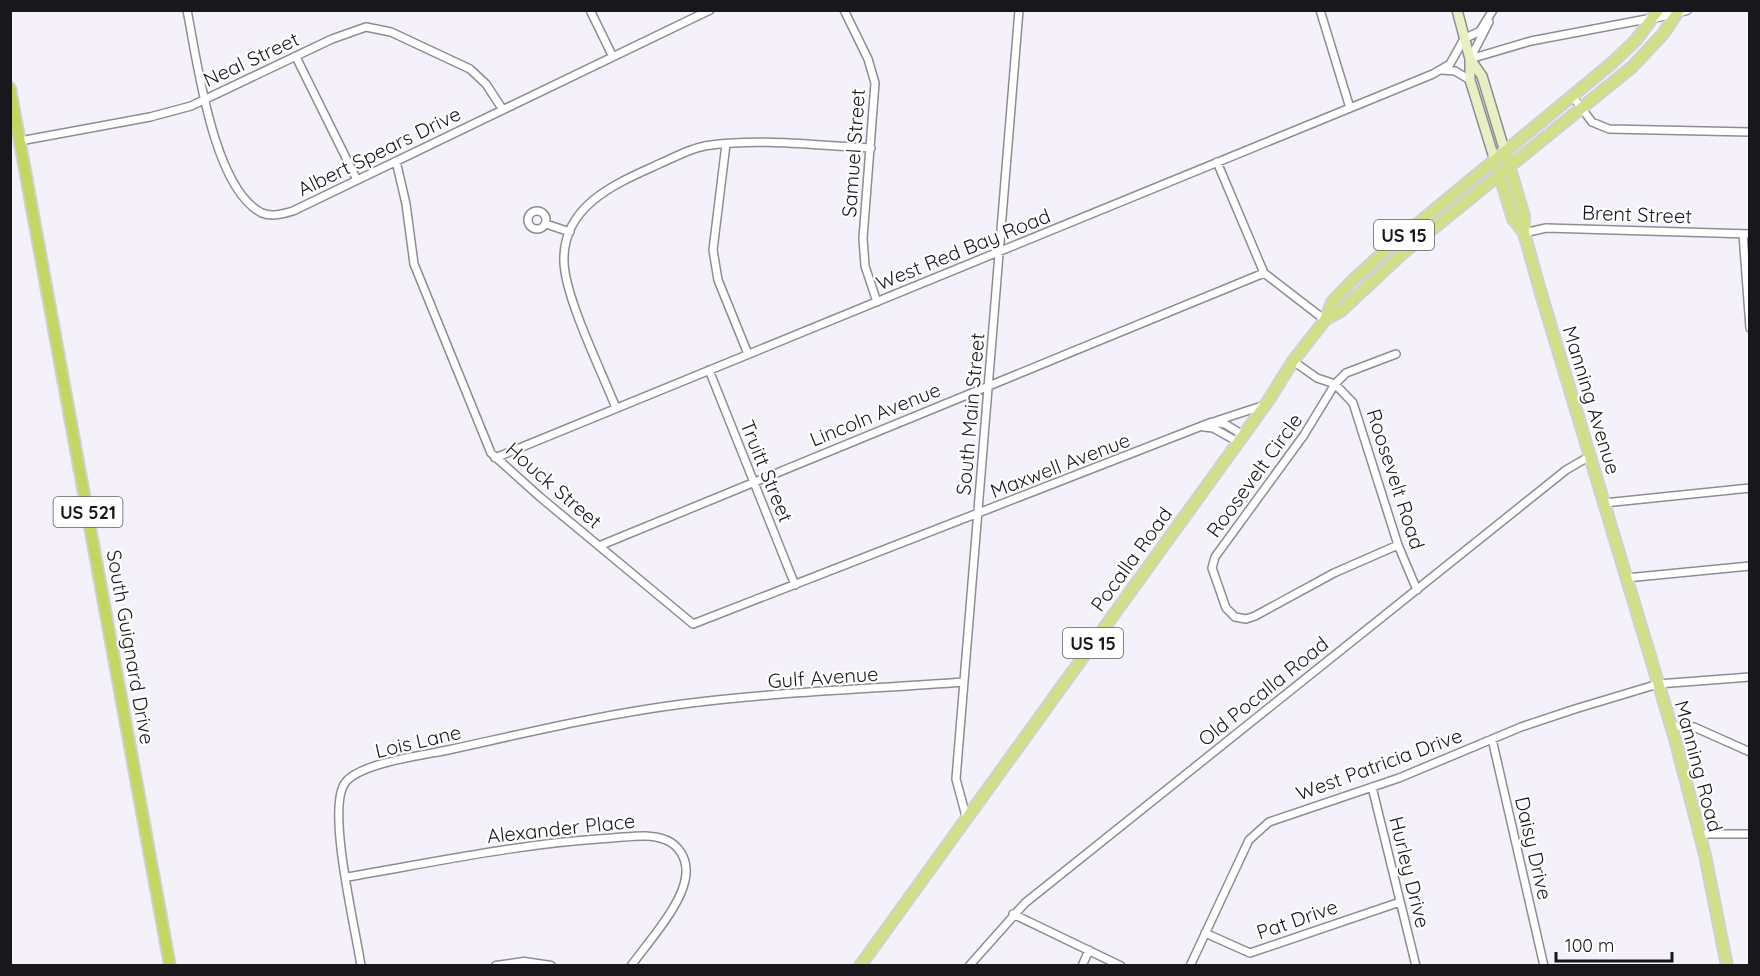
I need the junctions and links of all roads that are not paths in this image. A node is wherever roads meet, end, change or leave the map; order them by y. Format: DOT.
graph roads {
  1 [pos="187,10"];
  2 [pos="590,10"];
  3 [pos="844,10"];
  4 [pos="1019,10"];
  5 [pos="1320,10"];
  6 [pos="1456,10"];
  7 [pos="1493,10"];
  8 [pos="708,11"];
  9 [pos="1681,11"];
  10 [pos="1656,14"];
  11 [pos="1489,20"];
  12 [pos="1464,39"];
  13 [pos="296,57"];
  14 [pos="613,57"];
  15 [pos="1470,59"];
  16 [pos="1442,70"];
  17 [pos="1470,80"];
  18 [pos="10,88"];
  19 [pos="1573,97"];
  20 [pos="205,100"];
  21 [pos="1350,108"];
  22 [pos="1582,109"];
  23 [pos="503,110"];
  24 [pos="1749,132"];
  25 [pos="20,141"];
  26 [pos="726,144"];
  27 [pos="871,148"];
  28 [pos="1505,152"];
  29 [pos="396,161"];
  30 [pos="1495,161"];
  31 [pos="1217,162"];
  32 [pos="1510,167"];
  33 [pos="1500,175"];
  34 [pos="357,180"];
  35 [pos="546,224"];
  36 [pos="570,232"];
  37 [pos="1524,233"];
  38 [pos="1746,234"];
  39 [pos="999,252"];
  40 [pos="1264,273"];
  41 [pos="877,302"];
  42 [pos="1325,320"];
  43 [pos="1749,328"];
  44 [pos="748,354"];
  45 [pos="1396,354"];
  46 [pos="1293,361"];
  47 [pos="709,370"];
  48 [pos="1335,384"];
  49 [pos="988,386"];
  50 [pos="1265,405"];
  51 [pos="616,408"];
  52 [pos="1212,422"];
  53 [pos="1202,427"];
  54 [pos="1241,439"];
  55 [pos="1590,456"];
  56 [pos="495,458"];
  57 [pos="754,482"];
  58 [pos="1749,488"];
  59 [pos="1604,503"];
  60 [pos="978,514"];
  61 [pos="1398,545"];
  62 [pos="599,546"];
  63 [pos="1749,566"];
  64 [pos="1626,578"];
  65 [pos="795,585"];
  66 [pos="1417,590"];
  67 [pos="1749,677"];
  68 [pos="964,682"];
  69 [pos="1658,684"];
  70 [pos="685,704"];
  71 [pos="1671,726"];
  72 [pos="1492,739"];
  73 [pos="1749,752"];
  74 [pos="1372,787"];
  75 [pos="967,820"];
  76 [pos="1700,834"];
  77 [pos="1749,834"];
  78 [pos="347,877"];
  79 [pos="1401,902"];
  80 [pos="1013,914"];
  81 [pos="1205,933"];
  82 [pos="1089,950"];
  83 [pos="535,964"];
  84 [pos="170,966"];
  85 [pos="362,966"];
  86 [pos="496,966"];
  87 [pos="551,966"];
  88 [pos="631,966"];
  89 [pos="860,966"];
  90 [pos="969,966"];
  91 [pos="1082,966"];
  92 [pos="1122,966"];
  93 [pos="1190,966"];
  94 [pos="1416,966"];
  95 [pos="1544,966"];
  96 [pos="1727,966"];
  1 -- 20 [label="street, Albert Spears Drive"];
  2 -- 14 [label="street"];
  3 -- 27 [label="street, Samuel Street"];
  4 -- 39 [label="street, South Main Street"];
  5 -- 21 [label="street"];
  6 -- 12 [label="main road, Manning Avenue"];
  7 -- 11 [label="street"];
  8 -- 14 [label="street, Albert Spears Drive"];
  9 -- 10 [label="street"];
  9 -- 22 [label="main road, US 15"];
  10 -- 15 [label="street"];
  10 -- 19 [label="main road, US 15"];
  11 -- 12 [label="street"];
  11 -- 15 [label="street"];
  12 -- 15 [label="main road, Manning Avenue"];
  12 -- 16 [label="street, West Red Bay Road"];
  13 -- 20 [label="street, Neal Street"];
  13 -- 23 [label="street, Neal Street"];
  13 -- 34 [label="street"];
  14 -- 23 [label="street, Albert Spears Drive"];
  15 -- 17 [label="main road, Manning Avenue"];
  15 -- 28 [label="main road, Manning Avenue"];
  16 -- 17 [label="street"];
  16 -- 21 [label="street, West Red Bay Road"];
  17 -- 30 [label="main road, Manning Avenue"];
  18 -- 25 [label="highway, South Guignard Drive / US 521"];
  19 -- 22 [label="street"];
  19 -- 28 [label="main road, US 15"];
  20 -- 25 [label="street, Neal Street"];
  20 -- 34 [label="street, Albert Spears Drive"];
  21 -- 31 [label="street, West Red Bay Road"];
  22 -- 24 [label="street"];
  22 -- 32 [label="main road, US 15"];
  23 -- 29 [label="street, Albert Spears Drive"];
  25 -- 84 [label="highway, South Guignard Drive / US 521"];
  26 -- 27 [label="street"];
  26 -- 36 [label="street"];
  26 -- 44 [label="street"];
  27 -- 41 [label="street, Samuel Street"];
  28 -- 30 [label="main road, Pocalla Road / US 15"];
  28 -- 32 [label="main road, Manning Avenue"];
  29 -- 34 [label="street, Albert Spears Drive"];
  29 -- 56 [label="street, Houck Street"];
  30 -- 33 [label="main road, Manning Avenue"];
  30 -- 42 [label="main road, Pocalla Road / US 15"];
  31 -- 39 [label="street, West Red Bay Road"];
  31 -- 40 [label="street"];
  32 -- 33 [label="main road, US 15"];
  32 -- 37 [label="main road, Manning Avenue"];
  33 -- 37 [label="main road, Manning Avenue"];
  33 -- 42 [label="main road, Pocalla Road / US 15"];
  35 -- 36 [label="street"];
  36 -- 51 [label="street"];
  37 -- 38 [label="street, Brent Street"];
  37 -- 55 [label="main road, Manning Avenue"];
  38 -- 43 [label="street"];
  39 -- 41 [label="street, West Red Bay Road"];
  39 -- 49 [label="street, South Main Street"];
  40 -- 42 [label="street"];
  40 -- 49 [label="street, Lincoln Avenue"];
  41 -- 44 [label="street, West Red Bay Road"];
  42 -- 46 [label="main road, Pocalla Road / US 15"];
  44 -- 47 [label="street, West Red Bay Road"];
  45 -- 48 [label="street"];
  46 -- 48 [label="street"];
  46 -- 50 [label="main road, Pocalla Road / US 15"];
  47 -- 51 [label="street, West Red Bay Road"];
  47 -- 57 [label="street, Truitt Street"];
  48 -- 61 [label="street, Roosevelt Road"];
  48 -- 61 [label="street, Roosevelt Circle"];
  49 -- 57 [label="street, Lincoln Avenue"];
  49 -- 60 [label="street, South Main Street"];
  50 -- 52 [label="street, Maxwell Avenue"];
  50 -- 54 [label="main road, Pocalla Road / US 15"];
  51 -- 56 [label="street, West Red Bay Road"];
  52 -- 53 [label="street, Maxwell Avenue"];
  52 -- 54 [label="street"];
  53 -- 54 [label="street"];
  53 -- 60 [label="street, Maxwell Avenue"];
  54 -- 75 [label="main road, Pocalla Road / US 15"];
  55 -- 59 [label="main road, Manning Avenue"];
  55 -- 66 [label="street, Old Pocalla Road"];
  56 -- 62 [label="street, Houck Street"];
  57 -- 62 [label="street, Lincoln Avenue"];
  57 -- 65 [label="street, Truitt Street"];
  58 -- 59 [label="street"];
  59 -- 64 [label="main road, Manning Avenue"];
  60 -- 65 [label="street, Maxwell Avenue"];
  60 -- 68 [label="street, South Main Street"];
  61 -- 66 [label="street, Roosevelt Road"];
  62 -- 65 [label="street, Houck Street"];
  63 -- 64 [label="street"];
  64 -- 69 [label="main road, Manning Road"];
  66 -- 80 [label="street, Old Pocalla Road"];
  67 -- 69 [label="street, West Patricia Drive"];
  68 -- 70 [label="street, Gulf Avenue"];
  68 -- 75 [label="street, South Main Street"];
  69 -- 71 [label="main road, Manning Road"];
  69 -- 72 [label="street, West Patricia Drive"];
  70 -- 78 [label="street, Lois Lane"];
  71 -- 73 [label="street"];
  71 -- 76 [label="main road, Manning Road"];
  72 -- 74 [label="street, West Patricia Drive"];
  72 -- 95 [label="street, Daisy Drive"];
  74 -- 79 [label="street, Hurley Drive"];
  74 -- 81 [label="street, West Patricia Drive"];
  75 -- 89 [label="main road, Pocalla Road / US 15"];
  76 -- 77 [label="street"];
  76 -- 96 [label="main road, Manning Road"];
  78 -- 85 [label="street, Lois Lane"];
  78 -- 88 [label="street, Alexander Place"];
  79 -- 81 [label="street, Pat Drive"];
  79 -- 94 [label="street, Hurley Drive"];
  80 -- 82 [label="street"];
  80 -- 90 [label="street, Old Pocalla Road"];
  81 -- 93 [label="street, West Patricia Drive"];
  82 -- 91 [label="street"];
  82 -- 92 [label="street"];
  83 -- 86 [label="street"];
  83 -- 87 [label="street"];
}
